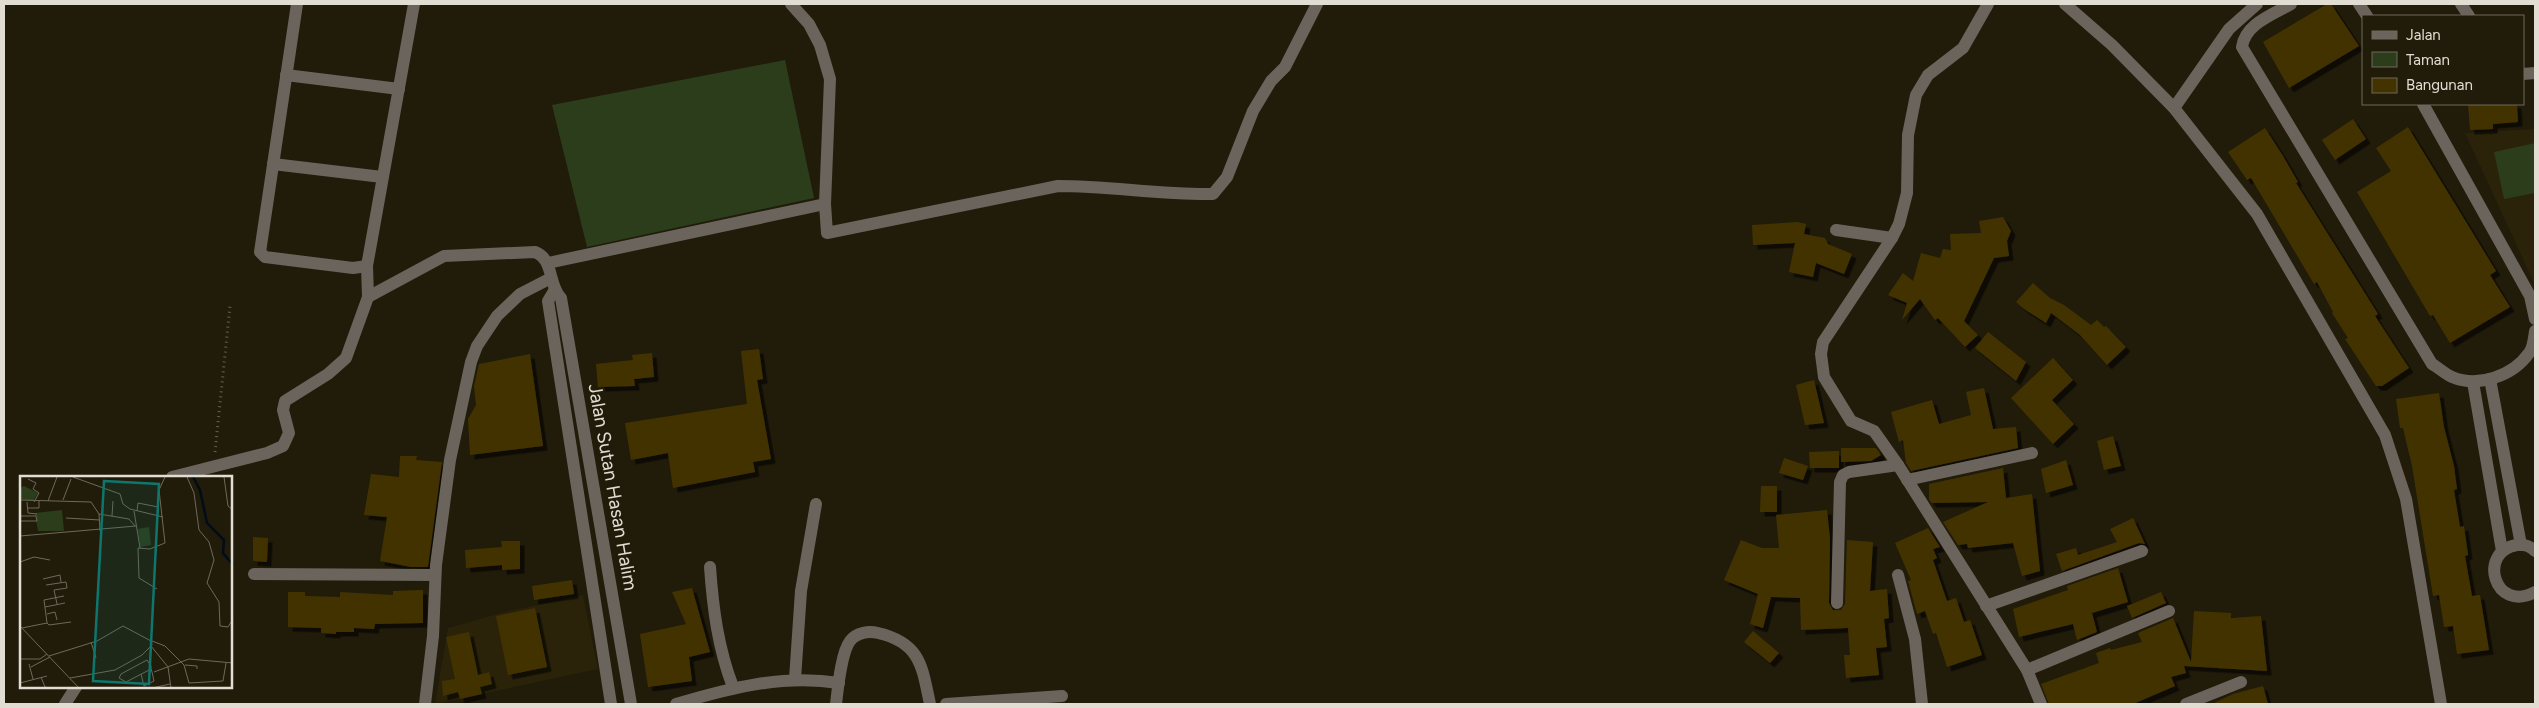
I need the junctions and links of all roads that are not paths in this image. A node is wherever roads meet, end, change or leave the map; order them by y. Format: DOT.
graph roads {
  1 [pos="297,4"];
  2 [pos="414,4"];
  3 [pos="791,4"];
  4 [pos="1317,4"];
  5 [pos="1988,4"];
  6 [pos="2065,4"];
  7 [pos="2257,4"];
  8 [pos="2291,4"];
  9 [pos="2359,4"];
  10 [pos="2461,4"];
  11 [pos="2366,15"];
  12 [pos="2468,15"];
  13 [pos="286,75"];
  14 [pos="399,89"];
  15 [pos="2425,105"];
  16 [pos="2174,108"];
  17 [pos="273,164"];
  18 [pos="382,177"];
  19 [pos="825,213"];
  20 [pos="1836,230"];
  21 [pos="1892,238"];
  22 [pos="367,266"];
  23 [pos="550,275"];
  24 [pos="368,297"];
  25 [pos="2535,319"];
  26 [pos="2535,331"];
  27 [pos="2490,379"];
  28 [pos="2473,382"];
  29 [pos="2032,453"];
  30 [pos="1898,465"];
  31 [pos="175,476"];
  32 [pos="1908,480"];
  33 [pos="816,504"];
  34 [pos="2522,545"];
  35 [pos="2142,551"];
  36 [pos="2502,551"];
  37 [pos="2535,551"];
  38 [pos="710,567"];
  39 [pos="254,574"];
  40 [pos="435,575"];
  41 [pos="1898,575"];
  42 [pos="2535,592"];
  43 [pos="1837,603"];
  44 [pos="1986,606"];
  45 [pos="2169,611"];
  46 [pos="2027,670"];
  47 [pos="795,679"];
  48 [pos="2241,682"];
  49 [pos="840,683"];
  50 [pos="75,688"];
  51 [pos="733,688"];
  52 [pos="1062,696"];
  53 [pos="65,704"];
  54 [pos="425,704"];
  55 [pos="611,704"];
  56 [pos="631,704"];
  57 [pos="676,704"];
  58 [pos="836,704"];
  59 [pos="930,704"];
  60 [pos="946,704"];
  61 [pos="1922,704"];
  62 [pos="2040,704"];
  63 [pos="2186,704"];
  64 [pos="2441,704"];
  1 -- 13 [label="street"];
  2 -- 14 [label="street"];
  3 -- 19 [label="street"];
  4 -- 19 [label="street"];
  5 -- 21 [label="street"];
  6 -- 16 [label="street"];
  7 -- 16 [label="street"];
  8 -- 28 [label="street"];
  9 -- 11 [label="street"];
  10 -- 12 [label="street"];
  13 -- 14 [label="street"];
  13 -- 17 [label="street"];
  14 -- 18 [label="street"];
  15 -- 25 [label="street"];
  16 -- 64 [label="street"];
  17 -- 18 [label="street"];
  17 -- 22 [label="street"];
  18 -- 22 [label="street"];
  19 -- 23 [label="street"];
  20 -- 21 [label="street"];
  21 -- 30 [label="street"];
  22 -- 24 [label="street"];
  23 -- 24 [label="street"];
  23 -- 40 [label="street"];
  23 -- 55 [label="street"];
  23 -- 56 [label="street, Jalan Sutan Hasan Halim"];
  24 -- 31 [label="street"];
  26 -- 27 [label="street"];
  27 -- 28 [label="street"];
  27 -- 34 [label="street"];
  28 -- 36 [label="street"];
  29 -- 32 [label="street"];
  30 -- 32 [label="street"];
  30 -- 43 [label="street"];
  32 -- 44 [label="street"];
  33 -- 47 [label="street"];
  34 -- 36 [label="street"];
  34 -- 37 [label="street"];
  35 -- 44 [label="street"];
  36 -- 42 [label="street"];
  38 -- 51 [label="street"];
  39 -- 40 [label="street"];
  40 -- 54 [label="street"];
  41 -- 61 [label="street"];
  44 -- 46 [label="street"];
  45 -- 46 [label="street"];
  46 -- 62 [label="street"];
  47 -- 49 [label="street"];
  47 -- 51 [label="street"];
  48 -- 63 [label="street"];
  49 -- 58 [label="street"];
  49 -- 59 [label="street"];
  50 -- 53 [label="street"];
  51 -- 57 [label="street"];
  52 -- 60 [label="street"];
}
